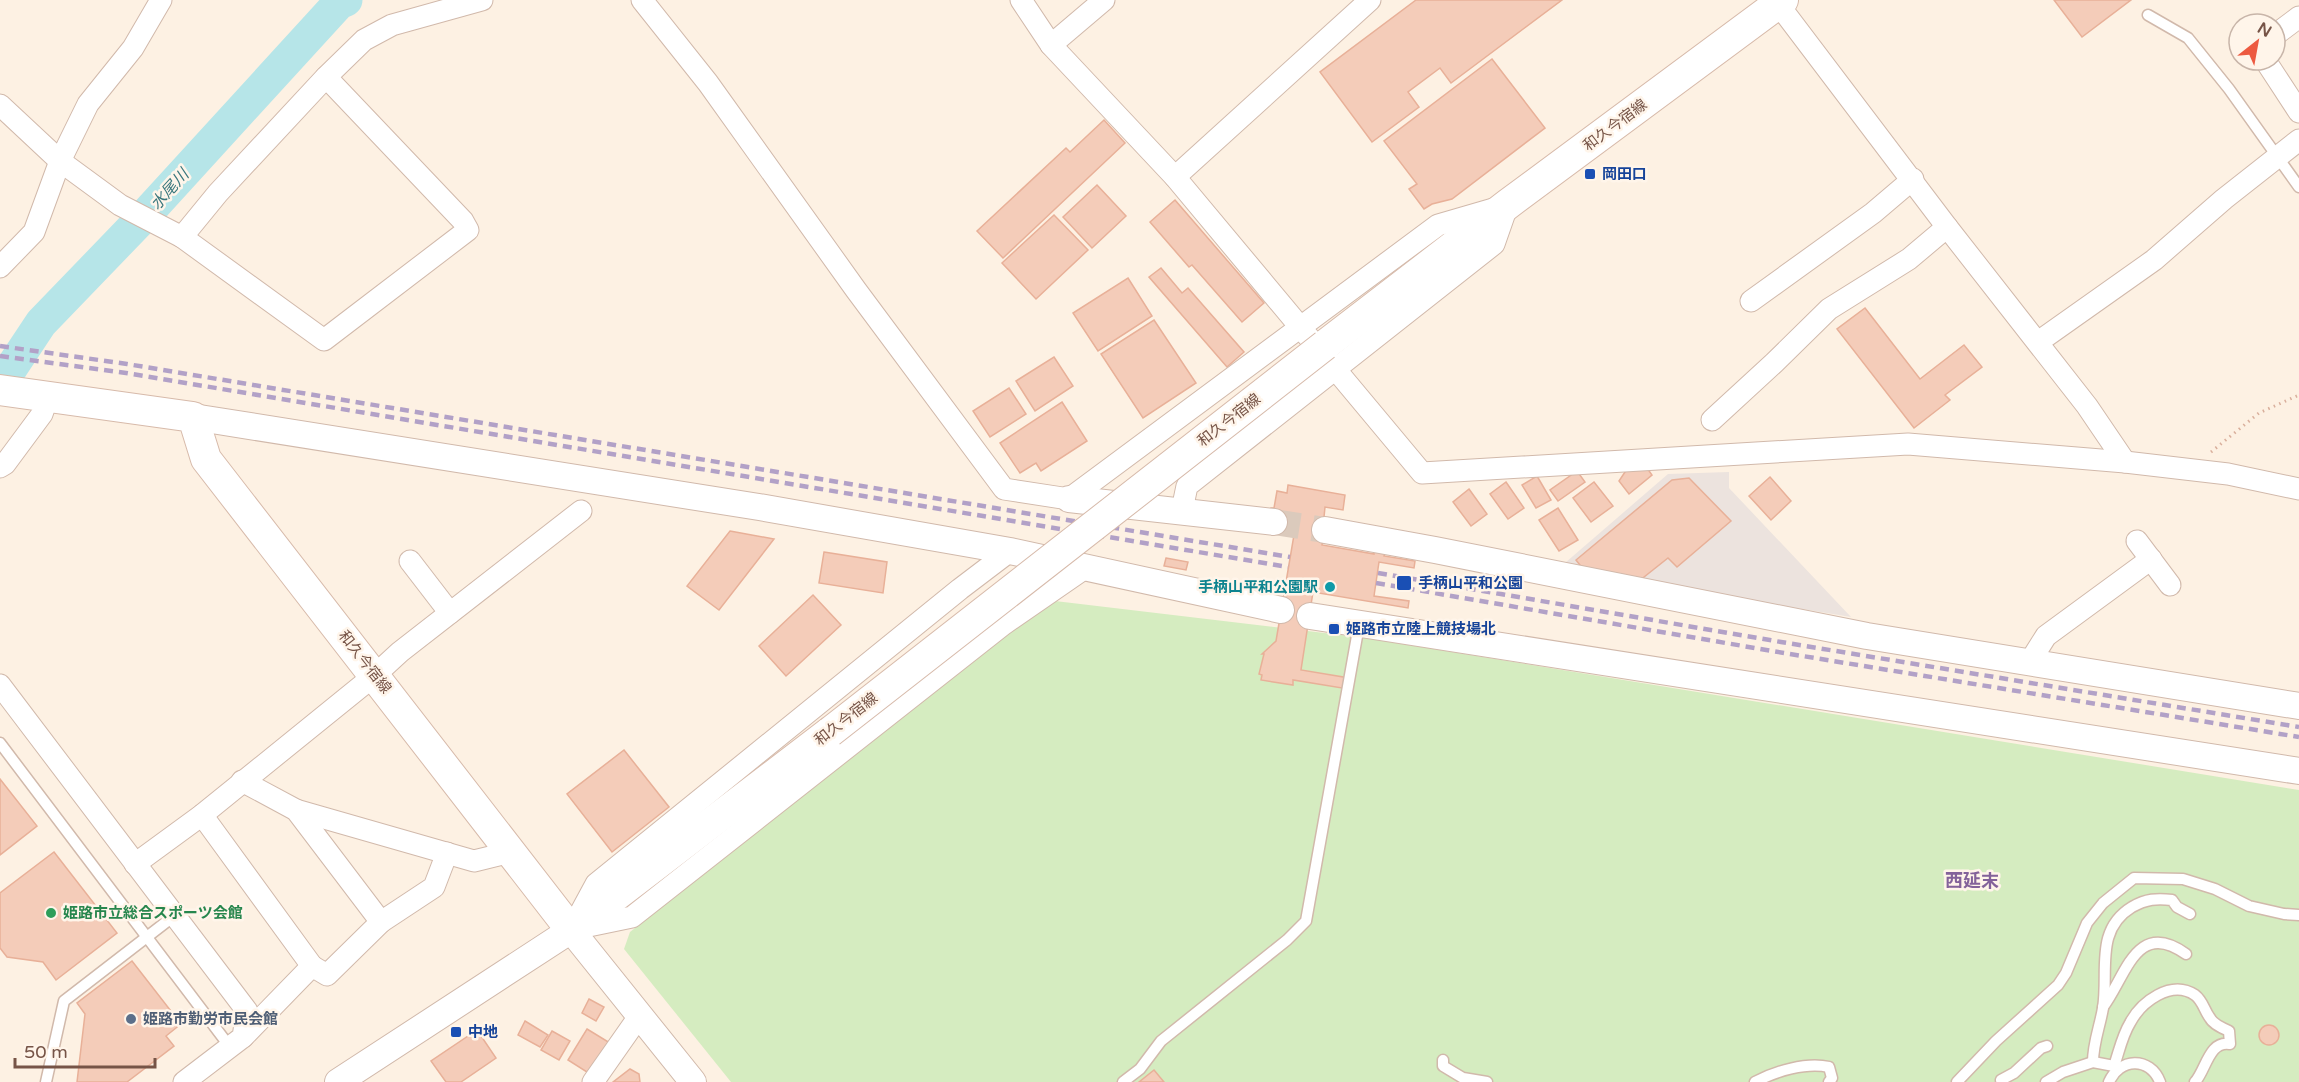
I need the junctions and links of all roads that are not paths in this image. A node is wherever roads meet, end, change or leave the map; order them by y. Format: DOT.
graph roads {
  1 [pos="161,0"];
  2 [pos="482,0"];
  3 [pos="642,0"];
  4 [pos="1021,0"];
  5 [pos="1104,0"];
  6 [pos="1370,0"];
  7 [pos="1779,1"];
  8 [pos="2148,15"];
  9 [pos="1051,45"];
  10 [pos="2273,72"];
  11 [pos="326,76"];
  12 [pos="0,105"];
  13 [pos="2299,112"];
  14 [pos="2299,140"];
  15 [pos="2277,157"];
  16 [pos="60,160"];
  17 [pos="1175,177"];
  18 [pos="1913,179"];
  19 [pos="2299,187"];
  20 [pos="1508,204"];
  21 [pos="1947,226"];
  22 [pos="182,237"];
  23 [pos="0,267"];
  24 [pos="1750,301"];
  25 [pos="1301,327"];
  26 [pos="2038,342"];
  27 [pos="1330,357"];
  28 [pos="0,390"];
  29 [pos="48,397"];
  30 [pos="193,417"];
  31 [pos="1712,420"];
  32 [pos="2125,462"];
  33 [pos="0,467"];
  34 [pos="2299,489"];
  35 [pos="1069,499"];
  36 [pos="1182,510"];
  37 [pos="581,511"];
  38 [pos="1274,522"];
  39 [pos="1325,530"];
  40 [pos="2138,541"];
  41 [pos="1010,551"];
  42 [pos="2151,559"];
  43 [pos="410,561"];
  44 [pos="1085,568"];
  45 [pos="2170,585"];
  46 [pos="1281,610"];
  47 [pos="450,613"];
  48 [pos="1310,616"];
  49 [pos="1358,630"];
  50 [pos="2029,663"];
  51 [pos="375,675"];
  52 [pos="0,685"];
  53 [pos="2299,706"];
  54 [pos="0,743"];
  55 [pos="2299,771"];
  56 [pos="242,781"];
  57 [pos="296,810"];
  58 [pos="202,815"];
  59 [pos="511,852"];
  60 [pos="447,853"];
  61 [pos="135,864"];
  62 [pos="2190,914"];
  63 [pos="2299,915"];
  64 [pos="174,916"];
  65 [pos="381,922"];
  66 [pos="571,930"];
  67 [pos="147,937"];
  68 [pos="2186,954"];
  69 [pos="312,966"];
  70 [pos="2103,1007"];
  71 [pos="640,1015"];
  72 [pos="236,1042"];
  73 [pos="2047,1046"];
  74 [pos="1443,1060"];
  75 [pos="2093,1062"];
  76 [pos="2115,1068"];
  77 [pos="1999,1081"];
  78 [pos="46,1082"];
  79 [pos="184,1082"];
  80 [pos="338,1082"];
  81 [pos="593,1082"];
  82 [pos="693,1082"];
  83 [pos="1123,1082"];
  84 [pos="1487,1082"];
  85 [pos="1755,1082"];
  86 [pos="1829,1082"];
  87 [pos="1957,1082"];
  88 [pos="2046,1082"];
  89 [pos="2109,1082"];
  90 [pos="2160,1082"];
  91 [pos="2195,1082"];
  1 -- 16 [label="street"];
  2 -- 11 [label="street"];
  3 -- 35 [label="street"];
  4 -- 9 [label="street"];
  5 -- 9 [label="street"];
  6 -- 17 [label="street"];
  7 -- 18 [label="street"];
  7 -- 20 [label="main road, 和久今宿線"];
  8 -- 15 [label="lane"];
  9 -- 17 [label="street"];
  10 -- 13 [label="street"];
  11 -- 22 [label="street"];
  11 -- 22 [label="street"];
  12 -- 16 [label="street"];
  14 -- 15 [label="street"];
  15 -- 19 [label="lane"];
  15 -- 26 [label="street"];
  16 -- 22 [label="street"];
  16 -- 23 [label="street"];
  17 -- 25 [label="street"];
  18 -- 21 [label="street"];
  18 -- 24 [label="street"];
  20 -- 25 [label="street"];
  20 -- 27 [label="main road, 和久今宿線"];
  21 -- 26 [label="street"];
  21 -- 31 [label="street"];
  25 -- 27 [label="street"];
  25 -- 35 [label="street"];
  26 -- 32 [label="street"];
  27 -- 32 [label="street"];
  27 -- 36 [label="street"];
  27 -- 66 [label="main road, 和久今宿線, bridge"];
  28 -- 29 [label="main road"];
  29 -- 30 [label="main road"];
  29 -- 33 [label="street"];
  30 -- 41 [label="street"];
  30 -- 51 [label="main road, 和久今宿線"];
  32 -- 34 [label="street"];
  35 -- 36 [label="street"];
  36 -- 38 [label="street"];
  37 -- 47 [label="street"];
  39 -- 50 [label="street"];
  40 -- 42 [label="street"];
  41 -- 44 [label="street"];
  41 -- 66 [label="street"];
  42 -- 45 [label="street"];
  42 -- 50 [label="street"];
  43 -- 47 [label="street"];
  44 -- 46 [label="street"];
  44 -- 66 [label="street"];
  47 -- 51 [label="street"];
  48 -- 49 [label="street"];
  49 -- 55 [label="street"];
  49 -- 83 [label="lane"];
  50 -- 53 [label="street"];
  51 -- 56 [label="street"];
  51 -- 59 [label="main road, 和久今宿線"];
  52 -- 61 [label="street"];
  54 -- 67 [label="lane"];
  56 -- 57 [label="street"];
  56 -- 58 [label="street"];
  57 -- 60 [label="street"];
  57 -- 65 [label="street"];
  58 -- 61 [label="street"];
  58 -- 69 [label="street"];
  59 -- 60 [label="street"];
  59 -- 66 [label="main road, 和久今宿線"];
  60 -- 65 [label="street"];
  61 -- 64 [label="street"];
  62 -- 70 [label="lane"];
  63 -- 87 [label="lane"];
  64 -- 67 [label="lane"];
  64 -- 72 [label="street"];
  65 -- 69 [label="street"];
  66 -- 71 [label="street"];
  66 -- 80 [label="street"];
  67 -- 72 [label="lane"];
  67 -- 78 [label="lane"];
  68 -- 70 [label="lane"];
  69 -- 72 [label="street"];
  70 -- 75 [label="lane"];
  71 -- 81 [label="street"];
  71 -- 82 [label="street"];
  72 -- 79 [label="street"];
  73 -- 77 [label="lane"];
  74 -- 84 [label="lane"];
  75 -- 76 [label="lane"];
  75 -- 88 [label="lane"];
  76 -- 89 [label="lane"];
  76 -- 90 [label="lane"];
  76 -- 91 [label="lane"];
  85 -- 86 [label="lane"];
}
